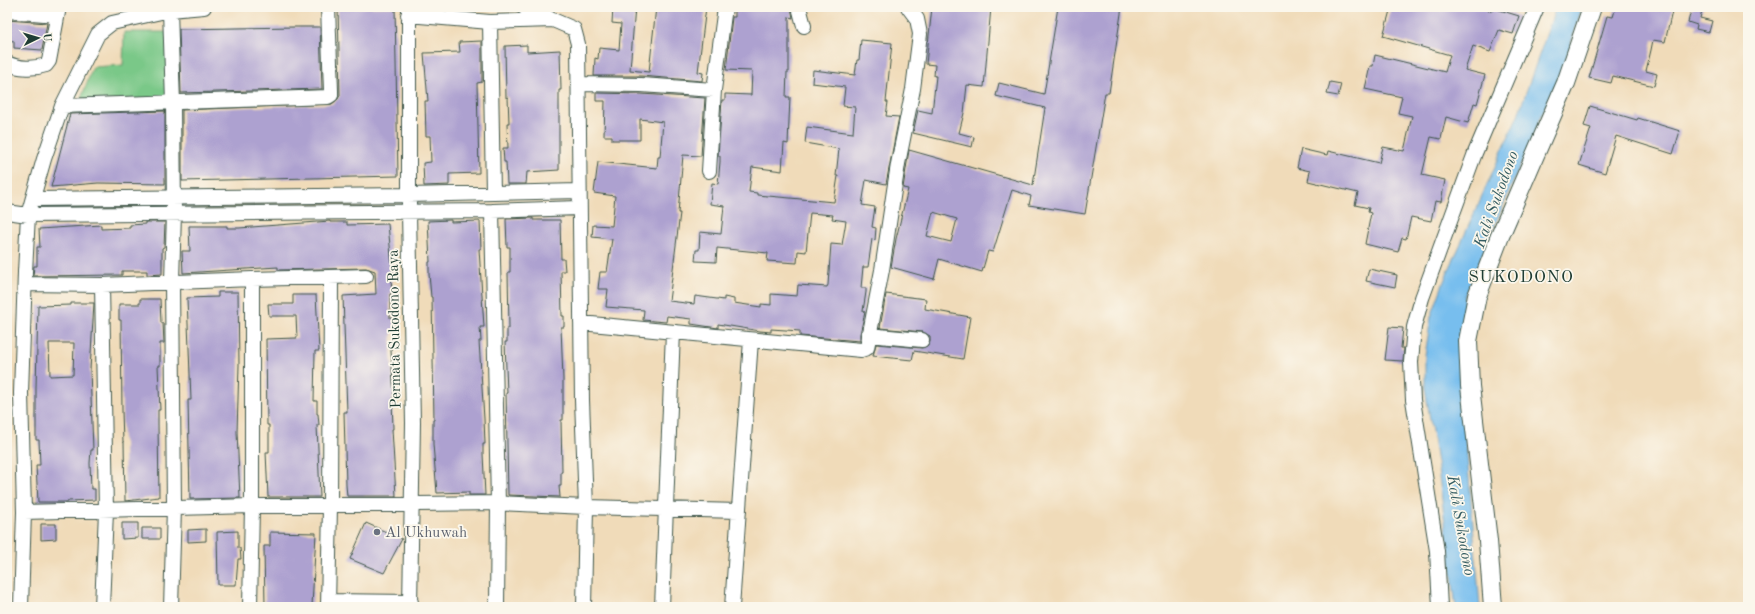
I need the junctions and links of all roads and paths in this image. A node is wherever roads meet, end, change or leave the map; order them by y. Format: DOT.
graph roads {
  1 [pos="204,7"];
  2 [pos="328,7"];
  3 [pos="523,7"];
  4 [pos="725,7"];
  5 [pos="799,7"];
  6 [pos="908,7"];
  7 [pos="1537,7"];
  8 [pos="1592,7"];
  9 [pos="170,10"];
  10 [pos="7,11"];
  11 [pos="58,11"];
  12 [pos="408,11"];
  13 [pos="424,12"];
  14 [pos="553,20"];
  15 [pos="490,22"];
  16 [pos="804,26"];
  17 [pos="408,50"];
  18 [pos="7,63"];
  19 [pos="578,84"];
  20 [pos="714,90"];
  21 [pos="173,103"];
  22 [pos="62,106"];
  23 [pos="709,172"];
  24 [pos="579,191"];
  25 [pos="493,193"];
  26 [pos="408,195"];
  27 [pos="174,197"];
  28 [pos="32,199"];
  29 [pos="579,208"];
  30 [pos="492,211"];
  31 [pos="7,212"];
  32 [pos="408,212"];
  33 [pos="174,213"];
  34 [pos="27,215"];
  35 [pos="366,276"];
  36 [pos="331,278"];
  37 [pos="252,279"];
  38 [pos="172,281"];
  39 [pos="25,284"];
  40 [pos="102,285"];
  41 [pos="581,324"];
  42 [pos="673,332"];
  43 [pos="868,335"];
  44 [pos="751,340"];
  45 [pos="922,340"];
  46 [pos="498,503"];
  47 [pos="411,505"];
  48 [pos="252,506"];
  49 [pos="330,506"];
  50 [pos="586,507"];
  51 [pos="174,508"];
  52 [pos="666,509"];
  53 [pos="106,511"];
  54 [pos="739,511"];
  55 [pos="24,512"];
  56 [pos="328,604"];
  57 [pos="411,605"];
  58 [pos="21,607"];
  59 [pos="102,607"];
  60 [pos="171,607"];
  61 [pos="250,607"];
  62 [pos="497,607"];
  63 [pos="584,607"];
  64 [pos="662,607"];
  65 [pos="732,607"];
  66 [pos="1440,607"];
  67 [pos="1493,607"];
  1 -- 9 [label="street"];
  2 -- 21 [label="street"];
  3 -- 14 [label="street"];
  4 -- 20 [label="street"];
  5 -- 16 [label="street"];
  6 -- 43 [label="street"];
  7 -- 66 [label="street"];
  8 -- 67 [label="main road"];
  9 -- 21 [label="street"];
  9 -- 22 [label="street"];
  10 -- 11 [label="street"];
  11 -- 18 [label="street"];
  12 -- 13 [label="street"];
  12 -- 17 [label="street, Permata Sukodono Raya"];
  13 -- 15 [label="street"];
  13 -- 17 [label="street, Permata Sukodono Raya"];
  14 -- 15 [label="street"];
  14 -- 19 [label="street"];
  15 -- 25 [label="street"];
  17 -- 26 [label="street, Permata Sukodono Raya"];
  19 -- 20 [label="street"];
  19 -- 24 [label="street"];
  20 -- 23 [label="street"];
  21 -- 22 [label="street"];
  21 -- 27 [label="street"];
  22 -- 28 [label="street"];
  24 -- 25 [label="street"];
  24 -- 29 [label="street"];
  25 -- 26 [label="street"];
  26 -- 27 [label="street"];
  26 -- 32 [label="street, Permata Sukodono Raya"];
  27 -- 28 [label="street"];
  27 -- 33 [label="street"];
  28 -- 34 [label="street"];
  29 -- 30 [label="street"];
  29 -- 41 [label="street"];
  30 -- 32 [label="street"];
  30 -- 46 [label="street"];
  31 -- 34 [label="street"];
  32 -- 33 [label="street"];
  32 -- 47 [label="street, Permata Sukodono Raya"];
  33 -- 34 [label="street"];
  33 -- 38 [label="street"];
  34 -- 39 [label="street"];
  35 -- 36 [label="street"];
  36 -- 37 [label="street"];
  36 -- 49 [label="street"];
  37 -- 38 [label="street"];
  37 -- 48 [label="street"];
  38 -- 40 [label="street"];
  38 -- 51 [label="street"];
  39 -- 40 [label="street"];
  39 -- 55 [label="street"];
  40 -- 53 [label="street"];
  41 -- 42 [label="street"];
  41 -- 50 [label="street"];
  42 -- 44 [label="street"];
  42 -- 52 [label="street"];
  43 -- 44 [label="street"];
  43 -- 45 [label="street"];
  44 -- 54 [label="street"];
  46 -- 47 [label="street"];
  46 -- 50 [label="street"];
  46 -- 62 [label="street"];
  47 -- 49 [label="street"];
  47 -- 57 [label="street, Permata Sukodono Raya"];
  48 -- 49 [label="street"];
  48 -- 51 [label="street"];
  48 -- 61 [label="street"];
  49 -- 56 [label="street"];
  50 -- 52 [label="street"];
  50 -- 63 [label="street"];
  51 -- 53 [label="street"];
  51 -- 60 [label="street"];
  52 -- 54 [label="street"];
  52 -- 64 [label="street"];
  53 -- 55 [label="street"];
  53 -- 59 [label="street"];
  54 -- 65 [label="street"];
  55 -- 58 [label="street"];
  56 -- 57 [label="street"];
}
